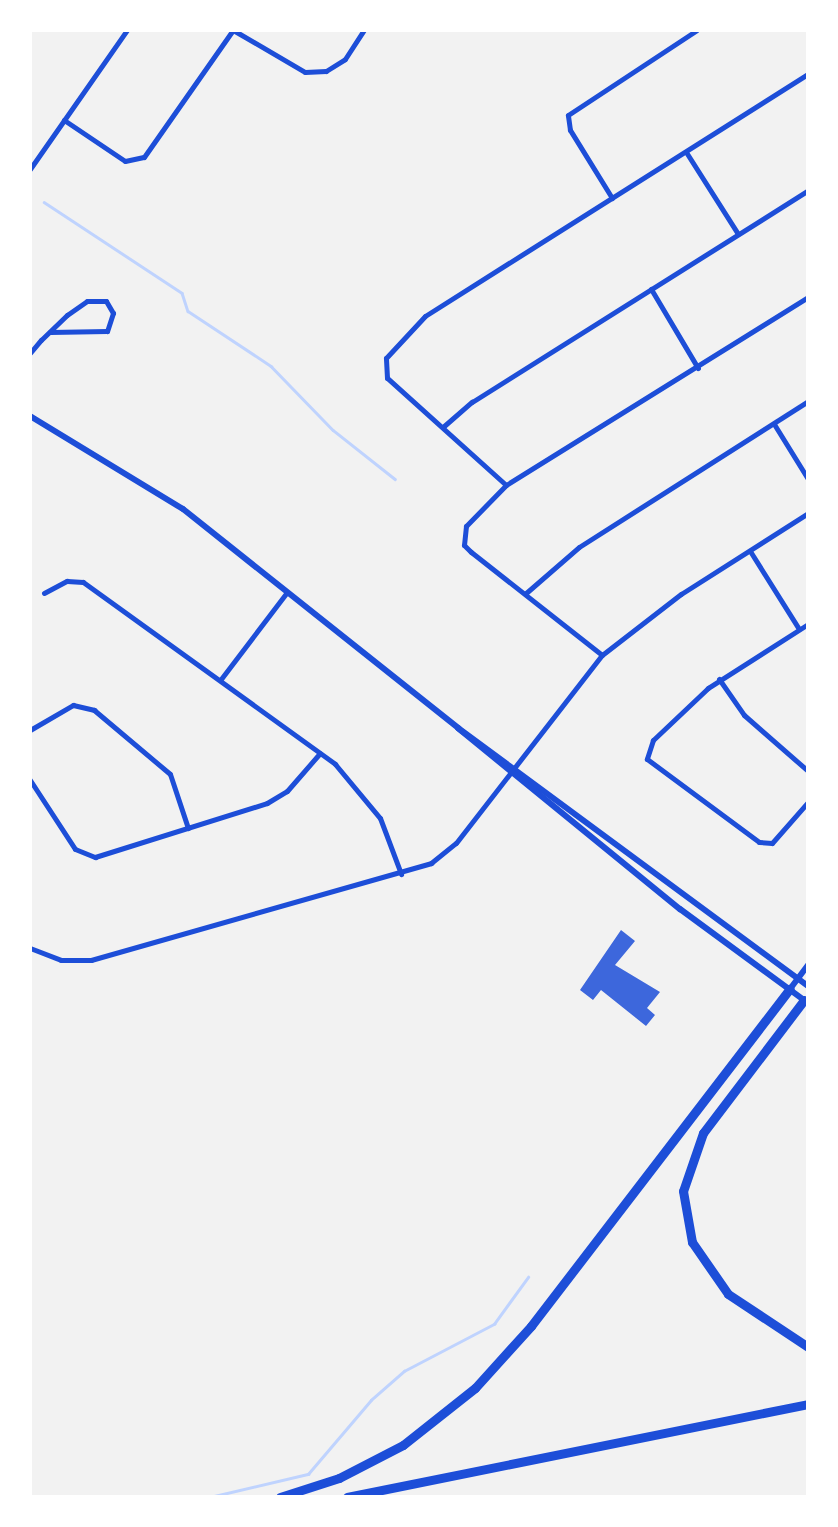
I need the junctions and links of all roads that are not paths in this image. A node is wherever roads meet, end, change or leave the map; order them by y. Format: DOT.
graph roads {
  1 [pos="127,30"];
  2 [pos="233,30"];
  3 [pos="364,30"];
  4 [pos="697,30"];
  5 [pos="808,74"];
  6 [pos="64,120"];
  7 [pos="686,152"];
  8 [pos="30,168"];
  9 [pos="808,190"];
  10 [pos="612,198"];
  11 [pos="738,234"];
  12 [pos="651,289"];
  13 [pos="808,297"];
  14 [pos="50,332"];
  15 [pos="30,353"];
  16 [pos="698,368"];
  17 [pos="808,401"];
  18 [pos="30,416"];
  19 [pos="774,424"];
  20 [pos="444,426"];
  21 [pos="808,479"];
  22 [pos="506,485"];
  23 [pos="808,513"];
  24 [pos="750,551"];
  25 [pos="289,590"];
  26 [pos="44,593"];
  27 [pos="526,593"];
  28 [pos="808,624"];
  29 [pos="799,630"];
  30 [pos="602,655"];
  31 [pos="221,679"];
  32 [pos="719,680"];
  33 [pos="458,728"];
  34 [pos="30,730"];
  35 [pos="320,753"];
  36 [pos="515,765"];
  37 [pos="808,771"];
  38 [pos="508,772"];
  39 [pos="30,780"];
  40 [pos="808,802"];
  41 [pos="188,828"];
  42 [pos="401,874"];
  43 [pos="30,948"];
  44 [pos="808,965"];
  45 [pos="798,978"];
  46 [pos="808,986"];
  47 [pos="790,990"];
  48 [pos="807,999"];
  49 [pos="808,1347"];
  50 [pos="808,1404"];
  51 [pos="280,1497"];
  52 [pos="347,1497"];
  1 -- 6 [label="street"];
  2 -- 3 [label="street"];
  2 -- 6 [label="street"];
  4 -- 10 [label="street"];
  5 -- 7 [label="street"];
  6 -- 8 [label="street"];
  7 -- 10 [label="street"];
  7 -- 11 [label="street"];
  9 -- 11 [label="street"];
  10 -- 20 [label="street"];
  11 -- 12 [label="street"];
  12 -- 16 [label="street"];
  12 -- 20 [label="street"];
  13 -- 16 [label="street"];
  14 -- 14 [label="street"];
  14 -- 15 [label="street"];
  16 -- 22 [label="street"];
  17 -- 19 [label="street"];
  18 -- 25 [label="main road"];
  19 -- 21 [label="street"];
  19 -- 27 [label="street"];
  20 -- 22 [label="street"];
  22 -- 27 [label="street"];
  23 -- 24 [label="street"];
  24 -- 29 [label="street"];
  24 -- 30 [label="street"];
  25 -- 31 [label="street"];
  25 -- 33 [label="main road"];
  26 -- 31 [label="street"];
  27 -- 30 [label="street"];
  28 -- 29 [label="street"];
  29 -- 32 [label="street"];
  30 -- 36 [label="street"];
  31 -- 35 [label="street"];
  32 -- 37 [label="street"];
  32 -- 40 [label="street"];
  33 -- 36 [label="main road"];
  33 -- 38 [label="main road"];
  34 -- 41 [label="street"];
  35 -- 41 [label="street"];
  35 -- 42 [label="street"];
  36 -- 38 [label="street"];
  36 -- 45 [label="main road"];
  38 -- 42 [label="street"];
  38 -- 47 [label="main road"];
  39 -- 41 [label="street"];
  42 -- 43 [label="street"];
  44 -- 45 [label="main road"];
  45 -- 46 [label="main road"];
  45 -- 47 [label="main road"];
  47 -- 48 [label="main road"];
  47 -- 51 [label="highway"];
  48 -- 49 [label="highway"];
  50 -- 52 [label="highway"];
}
